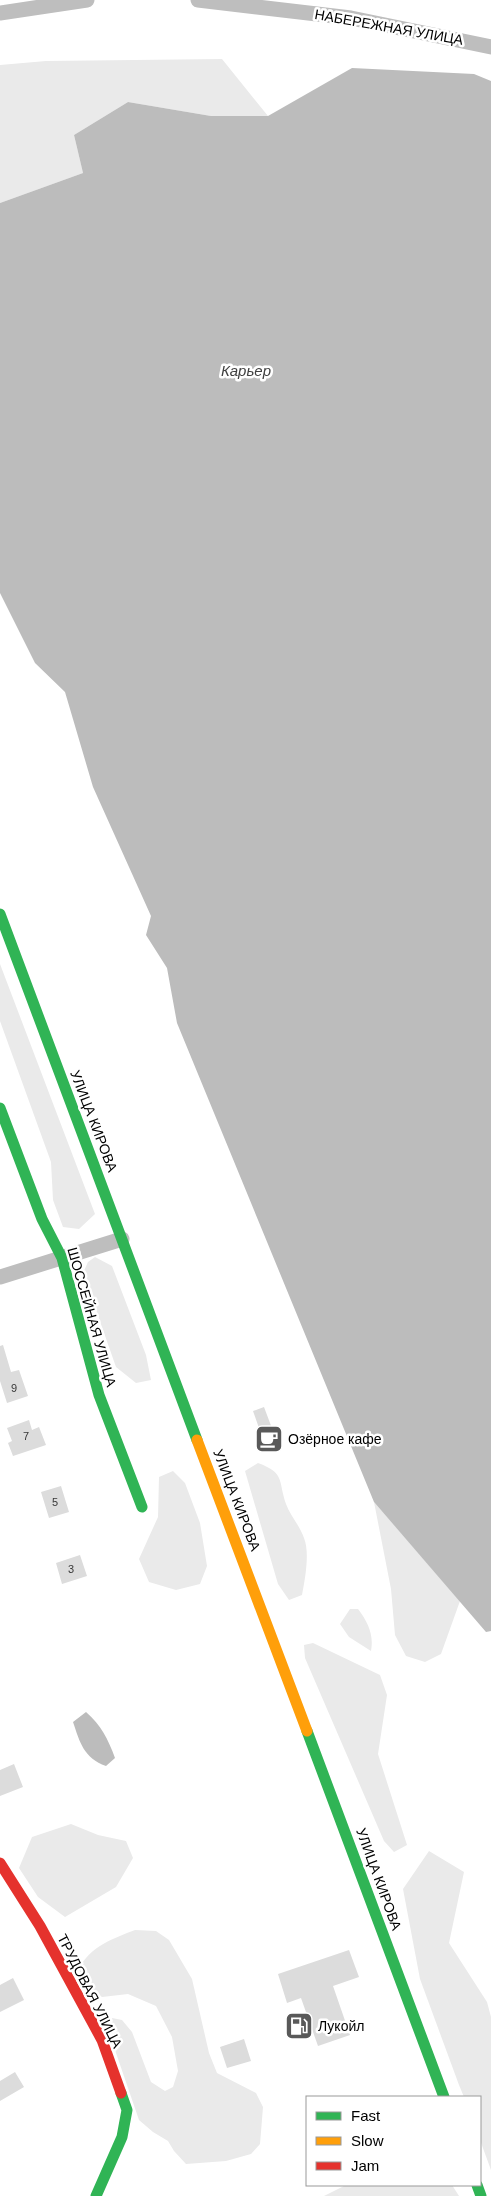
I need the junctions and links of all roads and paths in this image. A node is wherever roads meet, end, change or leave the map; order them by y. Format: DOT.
graph roads {
  1 [pos="87,0"];
  2 [pos="198,0"];
  3 [pos="0,13"];
  4 [pos="491,47"];
  5 [pos="0,914"];
  6 [pos="0,1108"];
  7 [pos="122,1238"];
  8 [pos="62,1258"];
  9 [pos="0,1277"];
  10 [pos="142,1507"];
  11 [pos="0,1863"];
  12 [pos="444,2096"];
  13 [pos="96,2196"];
  1 -- 3 [label="street"];
  2 -- 4 [label="street, НАБЕРЕЖНАЯ УЛИЦА"];
  5 -- 7 [label="main road, УЛИЦА КИРОВА"];
  6 -- 8 [label="main road, ШОССЕЙНАЯ УЛИЦА"];
  7 -- 8 [label="street"];
  7 -- 12 [label="main road, УЛИЦА КИРОВА"];
  8 -- 9 [label="street"];
  8 -- 10 [label="main road, ШОССЕЙНАЯ УЛИЦА"];
  11 -- 13 [label="main road, ТРУДОВАЯ УЛИЦА"];
}
